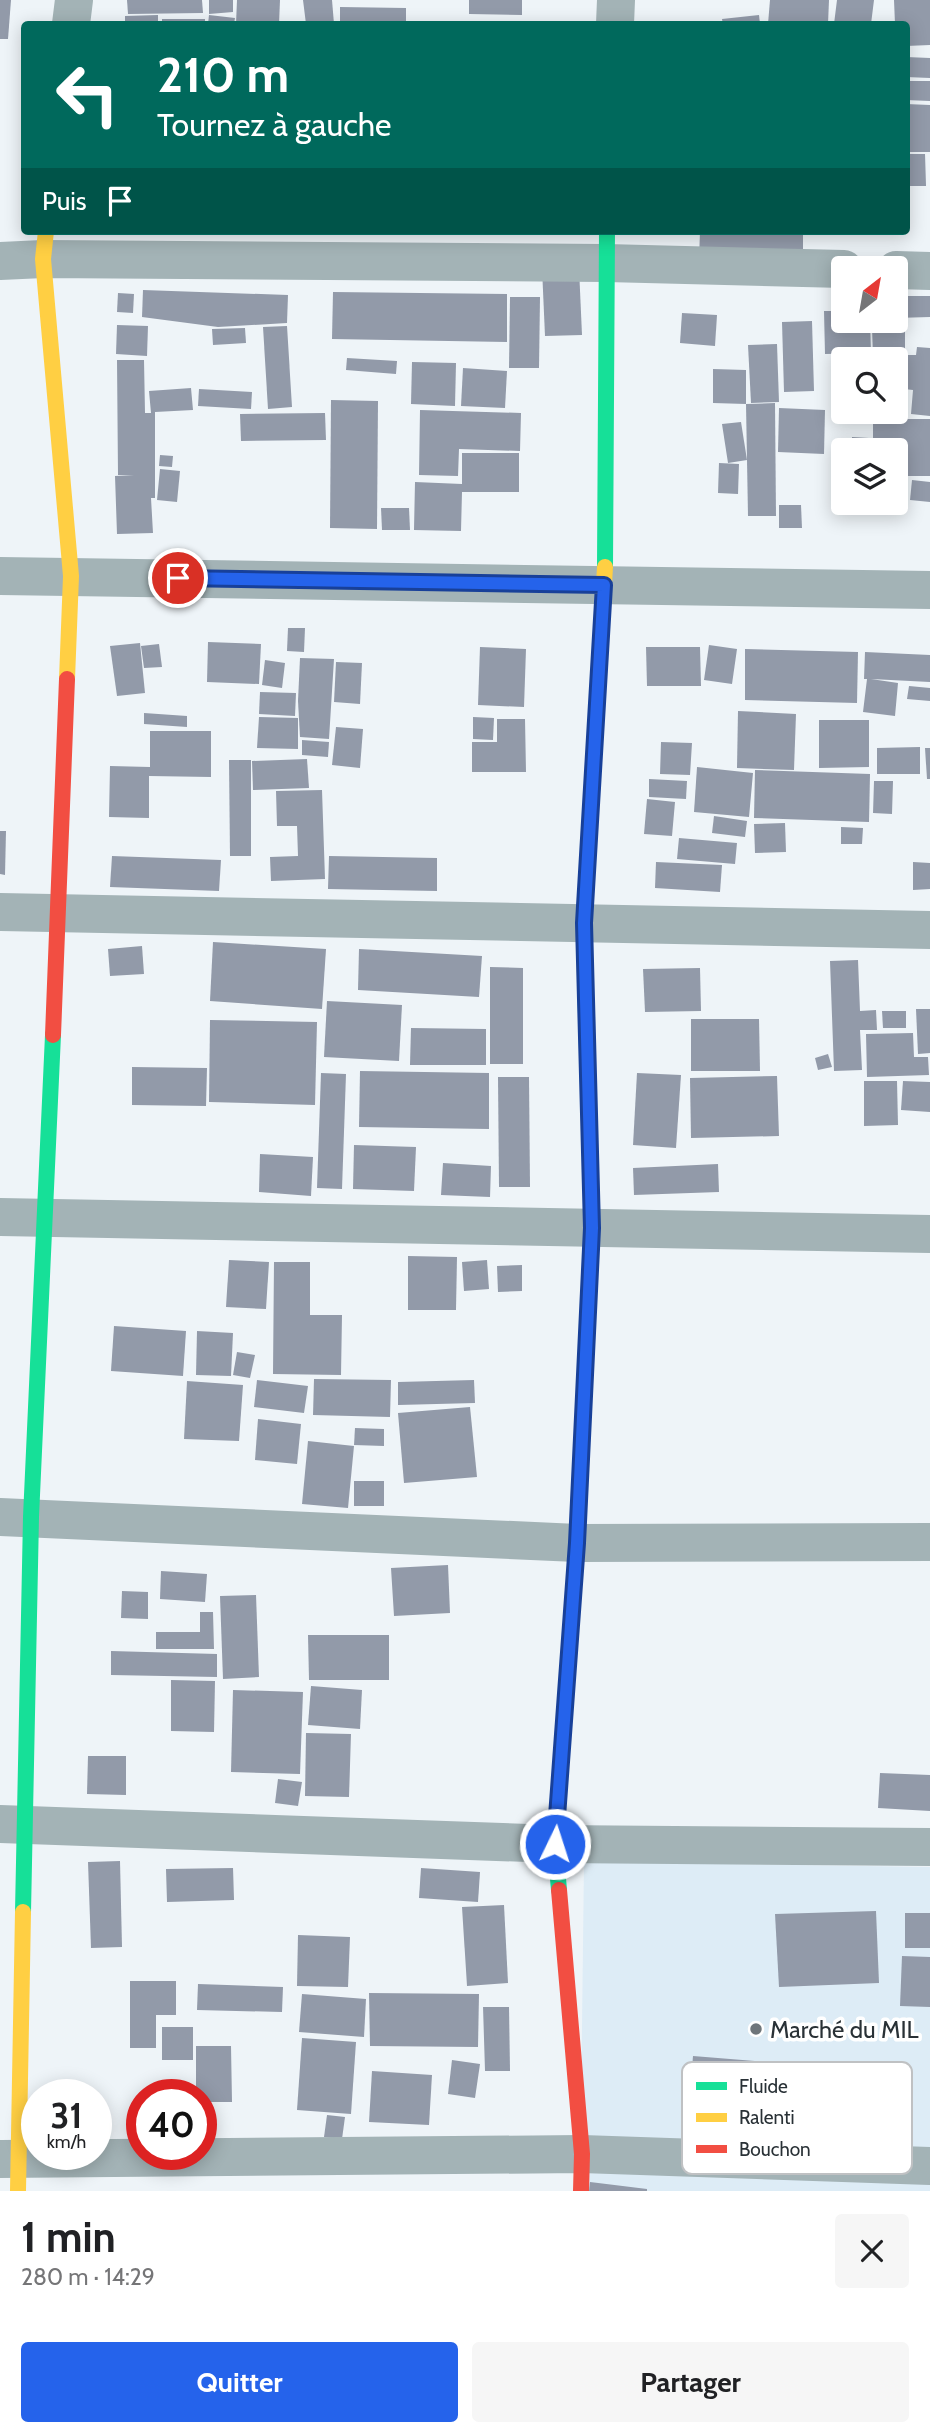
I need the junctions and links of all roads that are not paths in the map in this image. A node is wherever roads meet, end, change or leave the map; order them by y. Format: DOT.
graph roads {
  1 [pos="74,0"];
  2 [pos="616,0"];
  3 [pos="71,21"];
  4 [pos="615,21"];
  5 [pos="44,245"];
  6 [pos="607,247"];
  7 [pos="0,261"];
  8 [pos="831,268"];
  9 [pos="908,270"];
  10 [pos="930,271"];
  11 [pos="0,576"];
  12 [pos="71,576"];
  13 [pos="604,585"];
  14 [pos="930,590"];
  15 [pos="0,912"];
  16 [pos="59,914"];
  17 [pos="584,923"];
  18 [pos="930,930"];
  19 [pos="0,1217"];
  20 [pos="46,1219"];
  21 [pos="592,1228"];
  22 [pos="930,1234"];
  23 [pos="15,1517"];
  24 [pos="930,1542"];
  25 [pos="577,1543"];
  26 [pos="13,1824"];
  27 [pos="555,1844"];
  28 [pos="930,1847"];
  29 [pos="582,2154"];
  30 [pos="682,2157"];
  31 [pos="912,2165"];
  32 [pos="930,2166"];
  33 [pos="12,2169"];
  34 [pos="580,2191"];
  1 -- 3 [label="street"];
  2 -- 4 [label="street"];
  5 -- 6 [label="street"];
  5 -- 7 [label="street"];
  5 -- 12 [label="street"];
  6 -- 8 [label="street"];
  6 -- 13 [label="street"];
  9 -- 10 [label="street"];
  11 -- 12 [label="street"];
  12 -- 13 [label="street"];
  12 -- 16 [label="street"];
  13 -- 14 [label="street"];
  13 -- 17 [label="street"];
  15 -- 16 [label="street"];
  16 -- 17 [label="street"];
  16 -- 20 [label="street"];
  17 -- 18 [label="street"];
  17 -- 21 [label="street"];
  19 -- 20 [label="street"];
  20 -- 21 [label="street"];
  20 -- 23 [label="street"];
  21 -- 22 [label="street"];
  21 -- 25 [label="street"];
  23 -- 25 [label="street"];
  23 -- 26 [label="street"];
  24 -- 25 [label="street"];
  25 -- 27 [label="street"];
  26 -- 27 [label="street"];
  26 -- 33 [label="street"];
  27 -- 28 [label="street"];
  27 -- 29 [label="street"];
  29 -- 30 [label="street"];
  29 -- 33 [label="street"];
  29 -- 34 [label="street"];
  31 -- 32 [label="street"];
}
